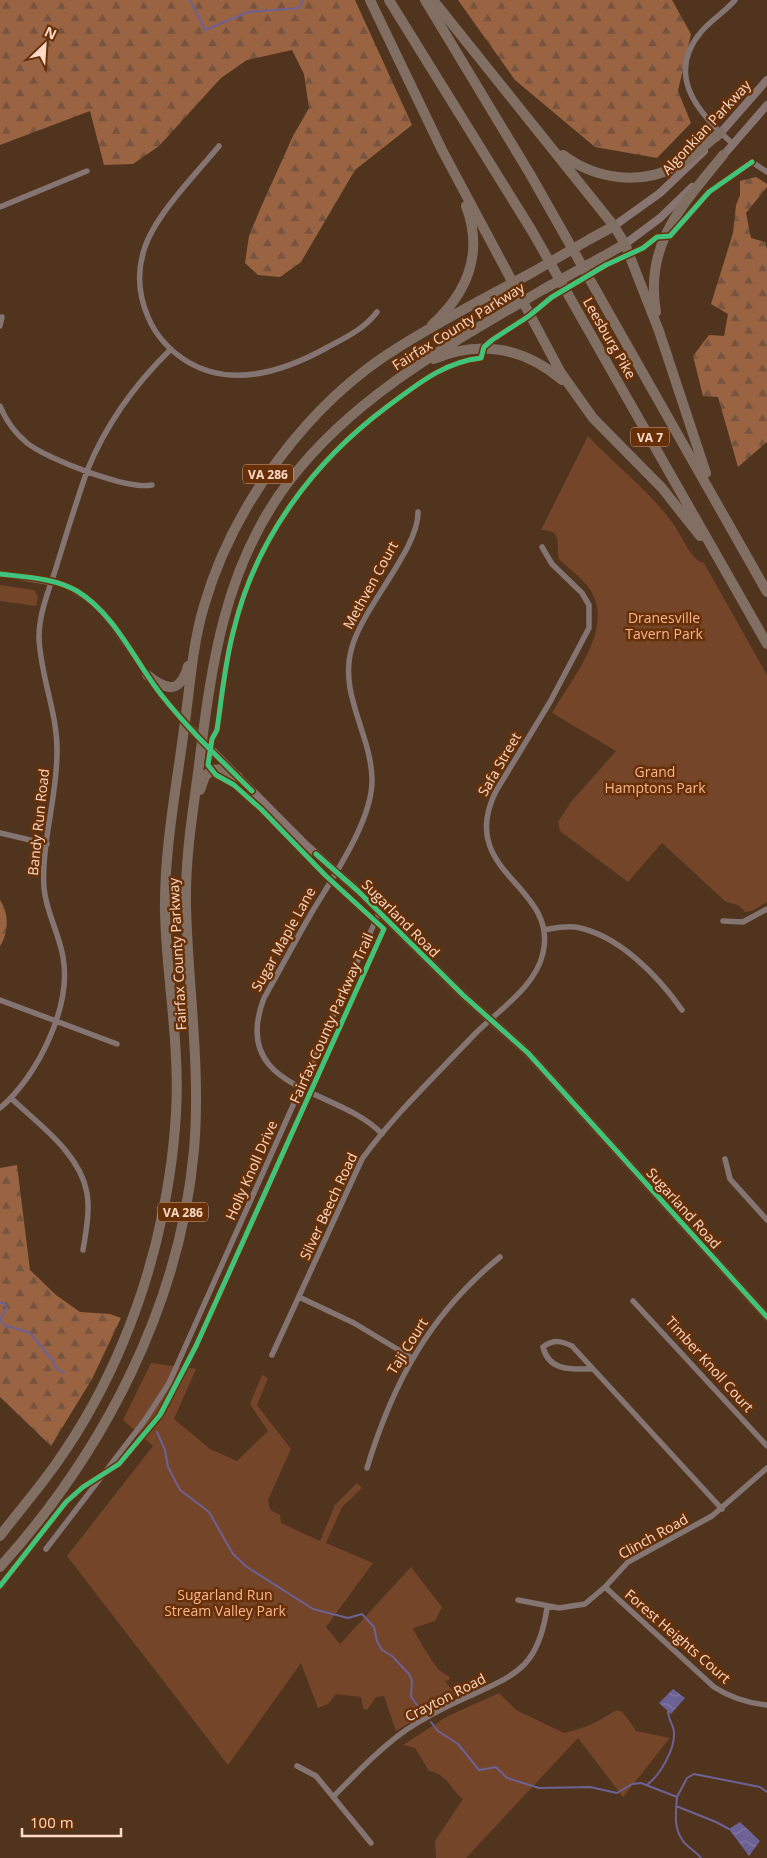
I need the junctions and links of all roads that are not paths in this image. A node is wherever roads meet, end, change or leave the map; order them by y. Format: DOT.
graph roads {
  1 [pos="370,0"];
  2 [pos="389,0"];
  3 [pos="425,0"];
  4 [pos="433,0"];
  5 [pos="735,0"];
  6 [pos="767,80"];
  7 [pos="767,104"];
  8 [pos="720,133"];
  9 [pos="541,136"];
  10 [pos="733,144"];
  11 [pos="219,146"];
  12 [pos="442,150"];
  13 [pos="723,155"];
  14 [pos="752,162"];
  15 [pos="87,171"];
  16 [pos="767,172"];
  17 [pos="0,207"];
  18 [pos="614,226"];
  19 [pos="625,244"];
  20 [pos="512,283"];
  21 [pos="522,302"];
  22 [pos="377,312"];
  23 [pos="2,317"];
  24 [pos="0,326"];
  25 [pos="659,331"];
  26 [pos="397,348"];
  27 [pos="171,350"];
  28 [pos="411,370"];
  29 [pos="573,390"];
  30 [pos="0,406"];
  31 [pos="86,471"];
  32 [pos="152,485"];
  33 [pos="418,512"];
  34 [pos="728,522"];
  35 [pos="542,547"];
  36 [pos="0,574"];
  37 [pos="729,578"];
  38 [pos="52,581"];
  39 [pos="767,592"];
  40 [pos="197,638"];
  41 [pos="767,644"];
  42 [pos="147,675"];
  43 [pos="185,723"];
  44 [pos="202,740"];
  45 [pos="238,777"];
  46 [pos="192,820"];
  47 [pos="0,833"];
  48 [pos="47,844"];
  49 [pos="335,871"];
  50 [pos="767,910"];
  51 [pos="379,913"];
  52 [pos="723,920"];
  53 [pos="544,930"];
  54 [pos="0,1000"];
  55 [pos="682,1010"];
  56 [pos="491,1018"];
  57 [pos="56,1022"];
  58 [pos="117,1044"];
  59 [pos="301,1088"];
  60 [pos="11,1098"];
  61 [pos="0,1108"];
  62 [pos="382,1134"];
  63 [pos="725,1159"];
  64 [pos="767,1220"];
  65 [pos="83,1250"];
  66 [pos="500,1256"];
  67 [pos="300,1297"];
  68 [pos="633,1301"];
  69 [pos="767,1317"];
  70 [pos="272,1355"];
  71 [pos="412,1358"];
  72 [pos="593,1369"];
  73 [pos="767,1446"];
  74 [pos="367,1468"];
  75 [pos="767,1468"];
  76 [pos="722,1509"];
  77 [pos="15,1517"];
  78 [pos="0,1526"];
  79 [pos="0,1536"];
  80 [pos="46,1549"];
  81 [pos="4,1556"];
  82 [pos="0,1567"];
  83 [pos="605,1587"];
  84 [pos="518,1600"];
  85 [pos="547,1608"];
  86 [pos="767,1705"];
  87 [pos="297,1766"];
  88 [pos="333,1797"];
  89 [pos="371,1843"];
  1 -- 12 [label="highway"];
  2 -- 37 [label="highway, Leesburg Pike / VA 7"];
  3 -- 34 [label="highway, Leesburg Pike / VA 7"];
  4 -- 9 [label="highway"];
  5 -- 8 [label="street"];
  6 -- 8 [label="street, Algonkian Parkway"];
  7 -- 10 [label="street"];
  8 -- 9 [label="highway"];
  8 -- 10 [label="street"];
  8 -- 18 [label="street, Algonkian Parkway"];
  9 -- 18 [label="highway"];
  10 -- 13 [label="street"];
  11 -- 27 [label="street"];
  12 -- 20 [label="highway"];
  12 -- 26 [label="highway"];
  13 -- 19 [label="street"];
  13 -- 25 [label="highway"];
  14 -- 16 [label="street"];
  15 -- 17 [label="street"];
  18 -- 19 [label="highway"];
  18 -- 20 [label="highway, Fairfax County Parkway / VA 286, bridge"];
  19 -- 21 [label="highway, Fairfax County Parkway / VA 286, bridge"];
  19 -- 25 [label="highway"];
  20 -- 21 [label="highway"];
  20 -- 26 [label="highway, Fairfax County Parkway / VA 286"];
  21 -- 28 [label="highway, Fairfax County Parkway / VA 286"];
  21 -- 29 [label="highway"];
  22 -- 27 [label="street"];
  23 -- 24 [label="street"];
  25 -- 34 [label="highway"];
  26 -- 40 [label="highway, Fairfax County Parkway / VA 286"];
  27 -- 31 [label="street, Bandy Run Road"];
  28 -- 29 [label="highway"];
  28 -- 44 [label="highway, Fairfax County Parkway / VA 286"];
  29 -- 37 [label="highway"];
  30 -- 31 [label="street"];
  31 -- 32 [label="street"];
  31 -- 38 [label="street, Bandy Run Road"];
  33 -- 49 [label="street, Methven Court"];
  34 -- 39 [label="highway, Leesburg Pike / VA 7"];
  35 -- 53 [label="street, Safa Street"];
  36 -- 38 [label="street, Sugarland Road"];
  37 -- 41 [label="highway, Leesburg Pike / VA 7"];
  38 -- 42 [label="street, Sugarland Road"];
  38 -- 48 [label="street, Bandy Run Road"];
  40 -- 42 [label="highway"];
  40 -- 43 [label="highway, Fairfax County Parkway / VA 286"];
  42 -- 43 [label="street, Sugarland Road"];
  43 -- 44 [label="street, Sugarland Road"];
  43 -- 77 [label="highway, Fairfax County Parkway / VA 286"];
  44 -- 45 [label="street, Sugarland Road"];
  44 -- 46 [label="highway, Fairfax County Parkway / VA 286"];
  45 -- 46 [label="highway"];
  45 -- 49 [label="street, Sugarland Road"];
  46 -- 81 [label="highway, Fairfax County Parkway / VA 286"];
  47 -- 48 [label="street"];
  48 -- 57 [label="street, Bandy Run Road"];
  49 -- 51 [label="street, Sugarland Road"];
  49 -- 59 [label="street, Sugar Maple Lane"];
  50 -- 52 [label="street"];
  51 -- 56 [label="street, Sugarland Road"];
  51 -- 59 [label="street, Holly Knoll Drive"];
  53 -- 55 [label="street"];
  53 -- 56 [label="street, Safa Street"];
  54 -- 57 [label="street"];
  56 -- 62 [label="street, Silver Beech Road"];
  56 -- 69 [label="street, Sugarland Road"];
  57 -- 58 [label="street"];
  57 -- 60 [label="street, Bandy Run Road"];
  59 -- 62 [label="street, Sugar Maple Lane"];
  59 -- 80 [label="street, Holly Knoll Drive"];
  60 -- 61 [label="street, Bandy Run Road"];
  60 -- 65 [label="street"];
  62 -- 67 [label="street, Silver Beech Road"];
  63 -- 64 [label="street"];
  66 -- 71 [label="street, Taji Court"];
  67 -- 70 [label="street, Silver Beech Road"];
  67 -- 71 [label="street"];
  68 -- 73 [label="street, Timber Knoll Court"];
  71 -- 74 [label="street, Taji Court"];
  72 -- 72 [label="street"];
  72 -- 76 [label="street"];
  75 -- 76 [label="street, Clinch Road"];
  76 -- 83 [label="street, Clinch Road"];
  77 -- 78 [label="highway"];
  77 -- 79 [label="highway, Fairfax County Parkway / VA 286"];
  81 -- 82 [label="highway, Fairfax County Parkway / VA 286"];
  83 -- 85 [label="street, Clinch Road"];
  83 -- 86 [label="street, Forest Heights Court"];
  84 -- 85 [label="street, Clinch Road"];
  85 -- 88 [label="street, Crayton Road"];
  87 -- 88 [label="street"];
  88 -- 89 [label="street"];
}
